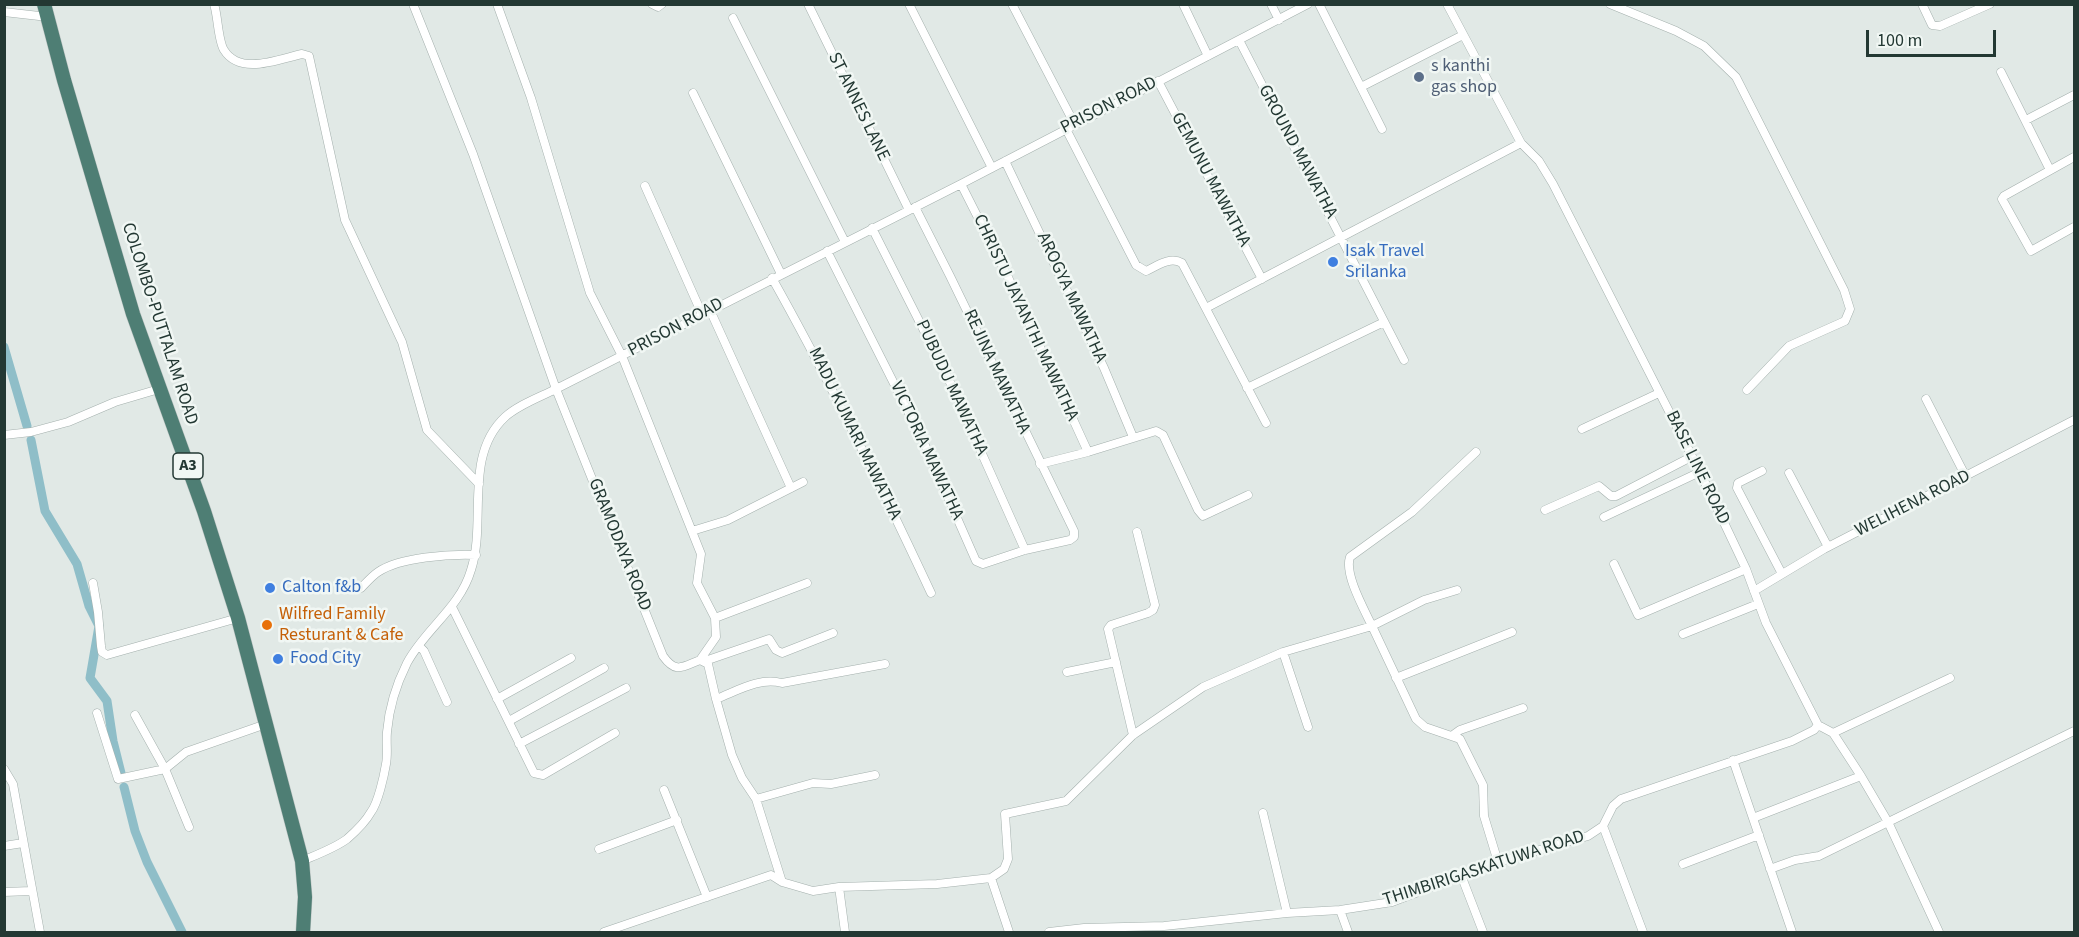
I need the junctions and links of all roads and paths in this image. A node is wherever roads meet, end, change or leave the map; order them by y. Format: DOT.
graph roads {
  1 [pos="214,4"];
  2 [pos="413,4"];
  3 [pos="498,4"];
  4 [pos="652,4"];
  5 [pos="662,4"];
  6 [pos="808,4"];
  7 [pos="909,4"];
  8 [pos="1012,4"];
  9 [pos="1183,4"];
  10 [pos="1271,4"];
  11 [pos="1308,4"];
  12 [pos="1319,4"];
  13 [pos="1447,4"];
  14 [pos="1610,4"];
  15 [pos="1922,4"];
  16 [pos="1990,4"];
  17 [pos="49,9"];
  18 [pos="4,12"];
  19 [pos="733,18"];
  20 [pos="1279,20"];
  21 [pos="1464,35"];
  22 [pos="1239,40"];
  23 [pos="1208,56"];
  24 [pos="2001,72"];
  25 [pos="1158,81"];
  26 [pos="1361,87"];
  27 [pos="693,93"];
  28 [pos="2074,95"];
  29 [pos="2026,120"];
  30 [pos="1075,125"];
  31 [pos="1066,129"];
  32 [pos="1382,129"];
  33 [pos="1521,143"];
  34 [pos="2074,157"];
  35 [pos="1005,161"];
  36 [pos="992,168"];
  37 [pos="2050,170"];
  38 [pos="961,184"];
  39 [pos="645,186"];
  40 [pos="912,208"];
  41 [pos="872,228"];
  42 [pos="2074,228"];
  43 [pos="1341,236"];
  44 [pos="845,242"];
  45 [pos="827,251"];
  46 [pos="781,274"];
  47 [pos="772,278"];
  48 [pos="1262,279"];
  49 [pos="1206,308"];
  50 [pos="706,312"];
  51 [pos="1384,322"];
  52 [pos="622,356"];
  53 [pos="1404,360"];
  54 [pos="1247,388"];
  55 [pos="159,389"];
  56 [pos="556,389"];
  57 [pos="1747,390"];
  58 [pos="1659,393"];
  59 [pos="1926,399"];
  60 [pos="2074,420"];
  61 [pos="1266,423"];
  62 [pos="1582,429"];
  63 [pos="4,435"];
  64 [pos="1134,437"];
  65 [pos="1088,452"];
  66 [pos="1476,452"];
  67 [pos="1691,457"];
  68 [pos="1040,464"];
  69 [pos="1762,471"];
  70 [pos="1700,472"];
  71 [pos="1789,473"];
  72 [pos="1966,477"];
  73 [pos="803,482"];
  74 [pos="479,484"];
  75 [pos="791,488"];
  76 [pos="1248,495"];
  77 [pos="1545,510"];
  78 [pos="1604,517"];
  79 [pos="692,531"];
  80 [pos="1137,532"];
  81 [pos="1074,537"];
  82 [pos="1828,547"];
  83 [pos="1025,550"];
  84 [pos="476,555"];
  85 [pos="1614,564"];
  86 [pos="1746,569"];
  87 [pos="1782,574"];
  88 [pos="93,583"];
  89 [pos="807,583"];
  90 [pos="361,588"];
  91 [pos="1457,590"];
  92 [pos="1754,591"];
  93 [pos="931,593"];
  94 [pos="1758,604"];
  95 [pos="452,607"];
  96 [pos="238,618"];
  97 [pos="715,618"];
  98 [pos="1372,626"];
  99 [pos="1512,632"];
  100 [pos="833,633"];
  101 [pos="1683,634"];
  102 [pos="419,646"];
  103 [pos="1283,652"];
  104 [pos="571,658"];
  105 [pos="703,661"];
  106 [pos="1116,662"];
  107 [pos="885,664"];
  108 [pos="604,668"];
  109 [pos="1067,672"];
  110 [pos="1396,678"];
  111 [pos="1950,678"];
  112 [pos="626,688"];
  113 [pos="497,699"];
  114 [pos="716,699"];
  115 [pos="447,702"];
  116 [pos="1523,708"];
  117 [pos="97,713"];
  118 [pos="135,715"];
  119 [pos="509,722"];
  120 [pos="266,724"];
  121 [pos="1818,725"];
  122 [pos="1308,727"];
  123 [pos="2074,731"];
  124 [pos="1833,733"];
  125 [pos="615,734"];
  126 [pos="1133,735"];
  127 [pos="1453,735"];
  128 [pos="519,744"];
  129 [pos="1733,760"];
  130 [pos="165,768"];
  131 [pos="4,769"];
  132 [pos="875,775"];
  133 [pos="1861,776"];
  134 [pos="664,790"];
  135 [pos="756,800"];
  136 [pos="1263,813"];
  137 [pos="1753,819"];
  138 [pos="677,820"];
  139 [pos="1888,822"];
  140 [pos="1603,826"];
  141 [pos="189,827"];
  142 [pos="1759,835"];
  143 [pos="23,843"];
  144 [pos="4,846"];
  145 [pos="599,849"];
  146 [pos="306,859"];
  147 [pos="1498,862"];
  148 [pos="1683,864"];
  149 [pos="1770,869"];
  150 [pos="1461,875"];
  151 [pos="991,878"];
  152 [pos="782,882"];
  153 [pos="839,887"];
  154 [pos="31,891"];
  155 [pos="4,892"];
  156 [pos="707,897"];
  157 [pos="1340,910"];
  158 [pos="1287,913"];
  159 [pos="40,933"];
  160 [pos="303,933"];
  161 [pos="312,933"];
  162 [pos="604,933"];
  163 [pos="845,933"];
  164 [pos="1009,933"];
  165 [pos="1049,933"];
  166 [pos="1348,933"];
  167 [pos="1483,933"];
  168 [pos="1643,933"];
  169 [pos="1792,933"];
  170 [pos="1939,933"];
  1 -- 74 [label="street"];
  2 -- 56 [label="street"];
  3 -- 52 [label="street"];
  4 -- 5 [label="street"];
  6 -- 40 [label="street, ST ANNES LANE"];
  7 -- 36 [label="street"];
  8 -- 30 [label="street"];
  9 -- 23 [label="street"];
  10 -- 20 [label="street"];
  11 -- 20 [label="street, PRISON ROAD"];
  12 -- 26 [label="street"];
  13 -- 21 [label="street, BASE LINE ROAD"];
  14 -- 57 [label="street"];
  15 -- 16 [label="street"];
  17 -- 18 [label="street"];
  17 -- 55 [label="highway, COLOMBO-PUTTALAM ROAD / A3"];
  17 -- 146 [label="highway, COLOMBO-PUTTALAM ROAD / A3"];
  19 -- 44 [label="street"];
  20 -- 22 [label="street, PRISON ROAD"];
  21 -- 26 [label="street"];
  21 -- 33 [label="street, BASE LINE ROAD"];
  22 -- 23 [label="street, PRISON ROAD"];
  22 -- 43 [label="street, GROUND MAWATHA"];
  23 -- 25 [label="street, PRISON ROAD"];
  24 -- 29 [label="street"];
  25 -- 30 [label="street, PRISON ROAD"];
  25 -- 48 [label="street, GEMUNU MAWATHA"];
  26 -- 32 [label="street"];
  27 -- 46 [label="street"];
  28 -- 29 [label="street"];
  29 -- 37 [label="street"];
  30 -- 31 [label="street, PRISON ROAD"];
  31 -- 35 [label="street, PRISON ROAD"];
  31 -- 49 [label="street"];
  33 -- 43 [label="street"];
  33 -- 58 [label="street, BASE LINE ROAD"];
  34 -- 37 [label="street"];
  35 -- 36 [label="street, PRISON ROAD"];
  35 -- 64 [label="street, AROGYA MAWATHA"];
  36 -- 38 [label="street, PRISON ROAD"];
  37 -- 42 [label="street"];
  38 -- 40 [label="street, PRISON ROAD"];
  38 -- 65 [label="street, CHRISTU JAYANTHI MAWATHA"];
  39 -- 50 [label="street"];
  40 -- 41 [label="street, PRISON ROAD"];
  40 -- 68 [label="street, REJINA MAWATHA"];
  41 -- 44 [label="street, PRISON ROAD"];
  41 -- 83 [label="street, PUBUDU MAWATHA"];
  43 -- 48 [label="street"];
  43 -- 51 [label="street, GROUND MAWATHA"];
  44 -- 45 [label="street, PRISON ROAD"];
  45 -- 46 [label="street, PRISON ROAD"];
  45 -- 83 [label="street, VICTORIA MAWATHA"];
  46 -- 47 [label="street, PRISON ROAD"];
  47 -- 50 [label="street, PRISON ROAD"];
  47 -- 93 [label="street, MADU KUMARI MAWATHA"];
  48 -- 49 [label="street"];
  49 -- 54 [label="street"];
  50 -- 52 [label="street, PRISON ROAD"];
  50 -- 75 [label="street"];
  51 -- 53 [label="street, GROUND MAWATHA"];
  51 -- 54 [label="street"];
  52 -- 56 [label="street, PRISON ROAD"];
  52 -- 79 [label="street"];
  54 -- 61 [label="street"];
  55 -- 63 [label="street"];
  55 -- 96 [label="highway, COLOMBO-PUTTALAM ROAD / A3"];
  56 -- 74 [label="street, PRISON ROAD"];
  56 -- 105 [label="street, GRAMODAYA ROAD"];
  58 -- 62 [label="street"];
  58 -- 67 [label="street, BASE LINE ROAD"];
  59 -- 72 [label="street"];
  60 -- 72 [label="street, WELIHENA ROAD"];
  64 -- 65 [label="street"];
  64 -- 76 [label="street"];
  65 -- 68 [label="street"];
  66 -- 98 [label="street"];
  67 -- 70 [label="street, BASE LINE ROAD"];
  67 -- 77 [label="street"];
  68 -- 81 [label="street, REJINA MAWATHA"];
  69 -- 87 [label="street"];
  70 -- 78 [label="street"];
  70 -- 86 [label="street, BASE LINE ROAD"];
  71 -- 82 [label="street"];
  72 -- 82 [label="street, WELIHENA ROAD"];
  73 -- 75 [label="street"];
  74 -- 84 [label="street, PRISON ROAD"];
  75 -- 79 [label="street"];
  79 -- 97 [label="street"];
  80 -- 106 [label="street"];
  81 -- 83 [label="street, VICTORIA MAWATHA"];
  82 -- 87 [label="street, WELIHENA ROAD"];
  84 -- 90 [label="street"];
  84 -- 95 [label="street, PRISON ROAD"];
  85 -- 86 [label="street"];
  86 -- 92 [label="street, BASE LINE ROAD"];
  87 -- 92 [label="street, WELIHENA ROAD"];
  88 -- 96 [label="street"];
  89 -- 97 [label="street"];
  91 -- 98 [label="street"];
  92 -- 94 [label="street, BASE LINE ROAD"];
  94 -- 101 [label="street"];
  94 -- 121 [label="street, BASE LINE ROAD"];
  95 -- 102 [label="street, PRISON ROAD"];
  95 -- 113 [label="street"];
  96 -- 120 [label="highway, COLOMBO-PUTTALAM ROAD / A3"];
  97 -- 105 [label="street"];
  98 -- 103 [label="street"];
  98 -- 110 [label="street"];
  99 -- 110 [label="street"];
  100 -- 105 [label="street, GRAMODAYA ROAD"];
  102 -- 115 [label="street"];
  102 -- 146 [label="street, PRISON ROAD"];
  103 -- 122 [label="street"];
  103 -- 126 [label="street"];
  104 -- 113 [label="street"];
  105 -- 114 [label="street"];
  106 -- 109 [label="street"];
  106 -- 126 [label="street"];
  107 -- 114 [label="street"];
  108 -- 119 [label="street"];
  110 -- 127 [label="street"];
  111 -- 124 [label="street"];
  112 -- 128 [label="street"];
  113 -- 119 [label="street"];
  114 -- 135 [label="street"];
  116 -- 127 [label="street"];
  117 -- 130 [label="street"];
  118 -- 130 [label="street"];
  119 -- 128 [label="street"];
  120 -- 130 [label="street"];
  120 -- 146 [label="highway, COLOMBO-PUTTALAM ROAD / A3"];
  121 -- 124 [label="street"];
  121 -- 129 [label="street, THIMBIRIGASKATUWA ROAD"];
  123 -- 139 [label="street"];
  124 -- 133 [label="street"];
  125 -- 128 [label="street"];
  126 -- 151 [label="street"];
  127 -- 147 [label="street"];
  129 -- 137 [label="street"];
  129 -- 140 [label="street, THIMBIRIGASKATUWA ROAD"];
  130 -- 141 [label="street"];
  131 -- 143 [label="street"];
  132 -- 135 [label="street"];
  133 -- 137 [label="street"];
  133 -- 139 [label="street"];
  134 -- 138 [label="street"];
  135 -- 152 [label="street"];
  136 -- 158 [label="street"];
  137 -- 142 [label="street"];
  138 -- 145 [label="street"];
  138 -- 156 [label="street"];
  139 -- 149 [label="street"];
  139 -- 170 [label="street"];
  140 -- 147 [label="street, THIMBIRIGASKATUWA ROAD"];
  140 -- 168 [label="street"];
  142 -- 148 [label="street"];
  142 -- 149 [label="street"];
  143 -- 144 [label="street"];
  143 -- 154 [label="street"];
  146 -- 160 [label="highway, COLOMBO-PUTTALAM ROAD / A3"];
  146 -- 161 [label="highway, COLOMBO-PUTTALAM ROAD / A3"];
  147 -- 150 [label="street, THIMBIRIGASKATUWA ROAD"];
  149 -- 169 [label="street"];
  150 -- 157 [label="street, THIMBIRIGASKATUWA ROAD"];
  150 -- 167 [label="street"];
  151 -- 153 [label="street"];
  151 -- 164 [label="street"];
  152 -- 153 [label="street"];
  152 -- 156 [label="street"];
  153 -- 163 [label="street"];
  154 -- 155 [label="street"];
  154 -- 159 [label="street"];
  156 -- 162 [label="street"];
  157 -- 158 [label="street, THIMBIRIGASKATUWA ROAD"];
  157 -- 166 [label="street"];
  158 -- 165 [label="street, THIMBIRIGASKATUWA ROAD"];
}
